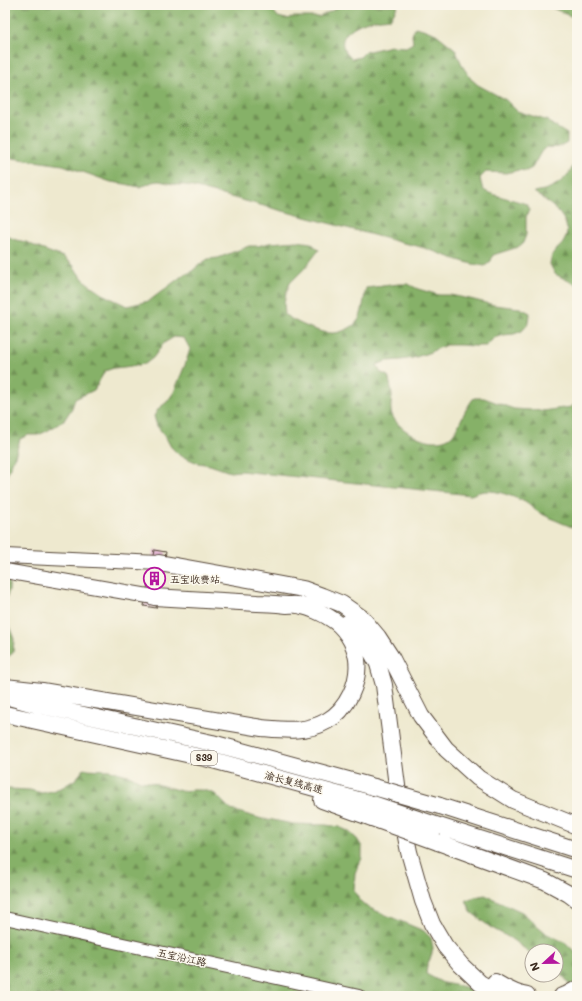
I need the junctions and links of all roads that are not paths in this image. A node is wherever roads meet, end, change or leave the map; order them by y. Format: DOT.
graph roads {
  1 [pos="5,556"];
  2 [pos="159,563"];
  3 [pos="5,571"];
  4 [pos="154,597"];
  5 [pos="342,604"];
  6 [pos="302,605"];
  7 [pos="5,687"];
  8 [pos="5,696"];
  9 [pos="40,698"];
  10 [pos="5,714"];
  11 [pos="372,811"];
  12 [pos="577,826"];
  13 [pos="577,850"];
  14 [pos="577,870"];
  15 [pos="577,900"];
  16 [pos="5,918"];
  17 [pos="577,988"];
  18 [pos="359,996"];
  19 [pos="503,996"];
  20 [pos="527,996"];
  21 [pos="562,996"];
  1 -- 2 [label="main road"];
  2 -- 5 [label="highway"];
  3 -- 4 [label="main road"];
  4 -- 6 [label="highway"];
  5 -- 12 [label="highway"];
  5 -- 20 [label="highway"];
  6 -- 9 [label="highway"];
  6 -- 19 [label="highway"];
  7 -- 9 [label="highway"];
  8 -- 9 [label="highway, 渝长复线高速 / S39"];
  9 -- 13 [label="highway, 渝长复线高速 / S39, bridge"];
  10 -- 11 [label="highway, 渝长复线高速 / S39"];
  11 -- 14 [label="highway, 渝长复线高速 / S39, bridge"];
  11 -- 15 [label="highway, bridge"];
  16 -- 18 [label="main road, 五宝沿江路"];
  17 -- 21 [label="highway"];
}
